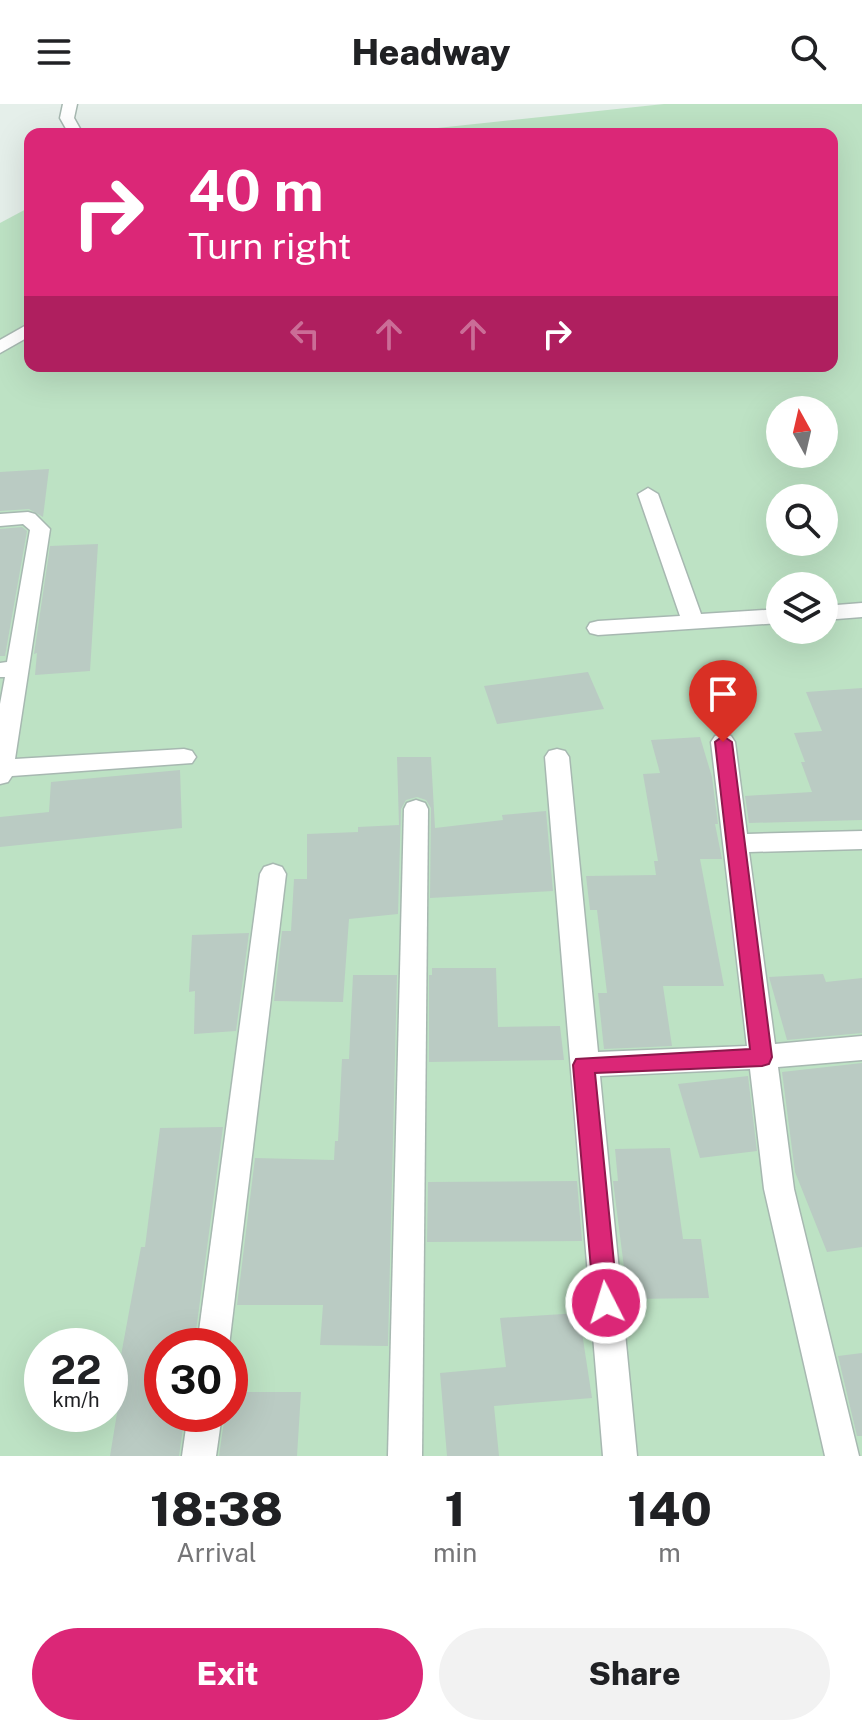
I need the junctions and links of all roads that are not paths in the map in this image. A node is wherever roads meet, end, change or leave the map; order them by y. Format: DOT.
graph roads {
  1 [pos="70,104"];
  2 [pos="73,128"];
  3 [pos="24,332"];
  4 [pos="0,348"];
  5 [pos="648,494"];
  6 [pos="0,520"];
  7 [pos="862,610"];
  8 [pos="838,612"];
  9 [pos="766,617"];
  10 [pos="693,621"];
  11 [pos="598,628"];
  12 [pos="8,670"];
  13 [pos="723,742"];
  14 [pos="184,757"];
  15 [pos="557,757"];
  16 [pos="1,768"];
  17 [pos="0,776"];
  18 [pos="416,809"];
  19 [pos="862,840"];
  20 [pos="736,843"];
  21 [pos="273,874"];
  22 [pos="862,1048"];
  23 [pos="762,1057"];
  24 [pos="583,1065"];
  25 [pos="215,1328"];
  26 [pos="202,1432"];
  27 [pos="199,1456"];
  28 [pos="405,1456"];
  29 [pos="620,1456"];
  30 [pos="842,1456"];
  1 -- 2 [label="street"];
  3 -- 4 [label="street"];
  5 -- 10 [label="street"];
  6 -- 12 [label="street"];
  7 -- 8 [label="street"];
  9 -- 10 [label="street"];
  10 -- 11 [label="street"];
  12 -- 16 [label="street"];
  13 -- 20 [label="street"];
  14 -- 16 [label="street"];
  15 -- 24 [label="street"];
  16 -- 17 [label="street"];
  18 -- 28 [label="street"];
  19 -- 20 [label="street"];
  20 -- 23 [label="street"];
  21 -- 25 [label="street"];
  22 -- 23 [label="street"];
  23 -- 24 [label="street"];
  23 -- 30 [label="street"];
  24 -- 29 [label="street"];
  26 -- 27 [label="street"];
}
